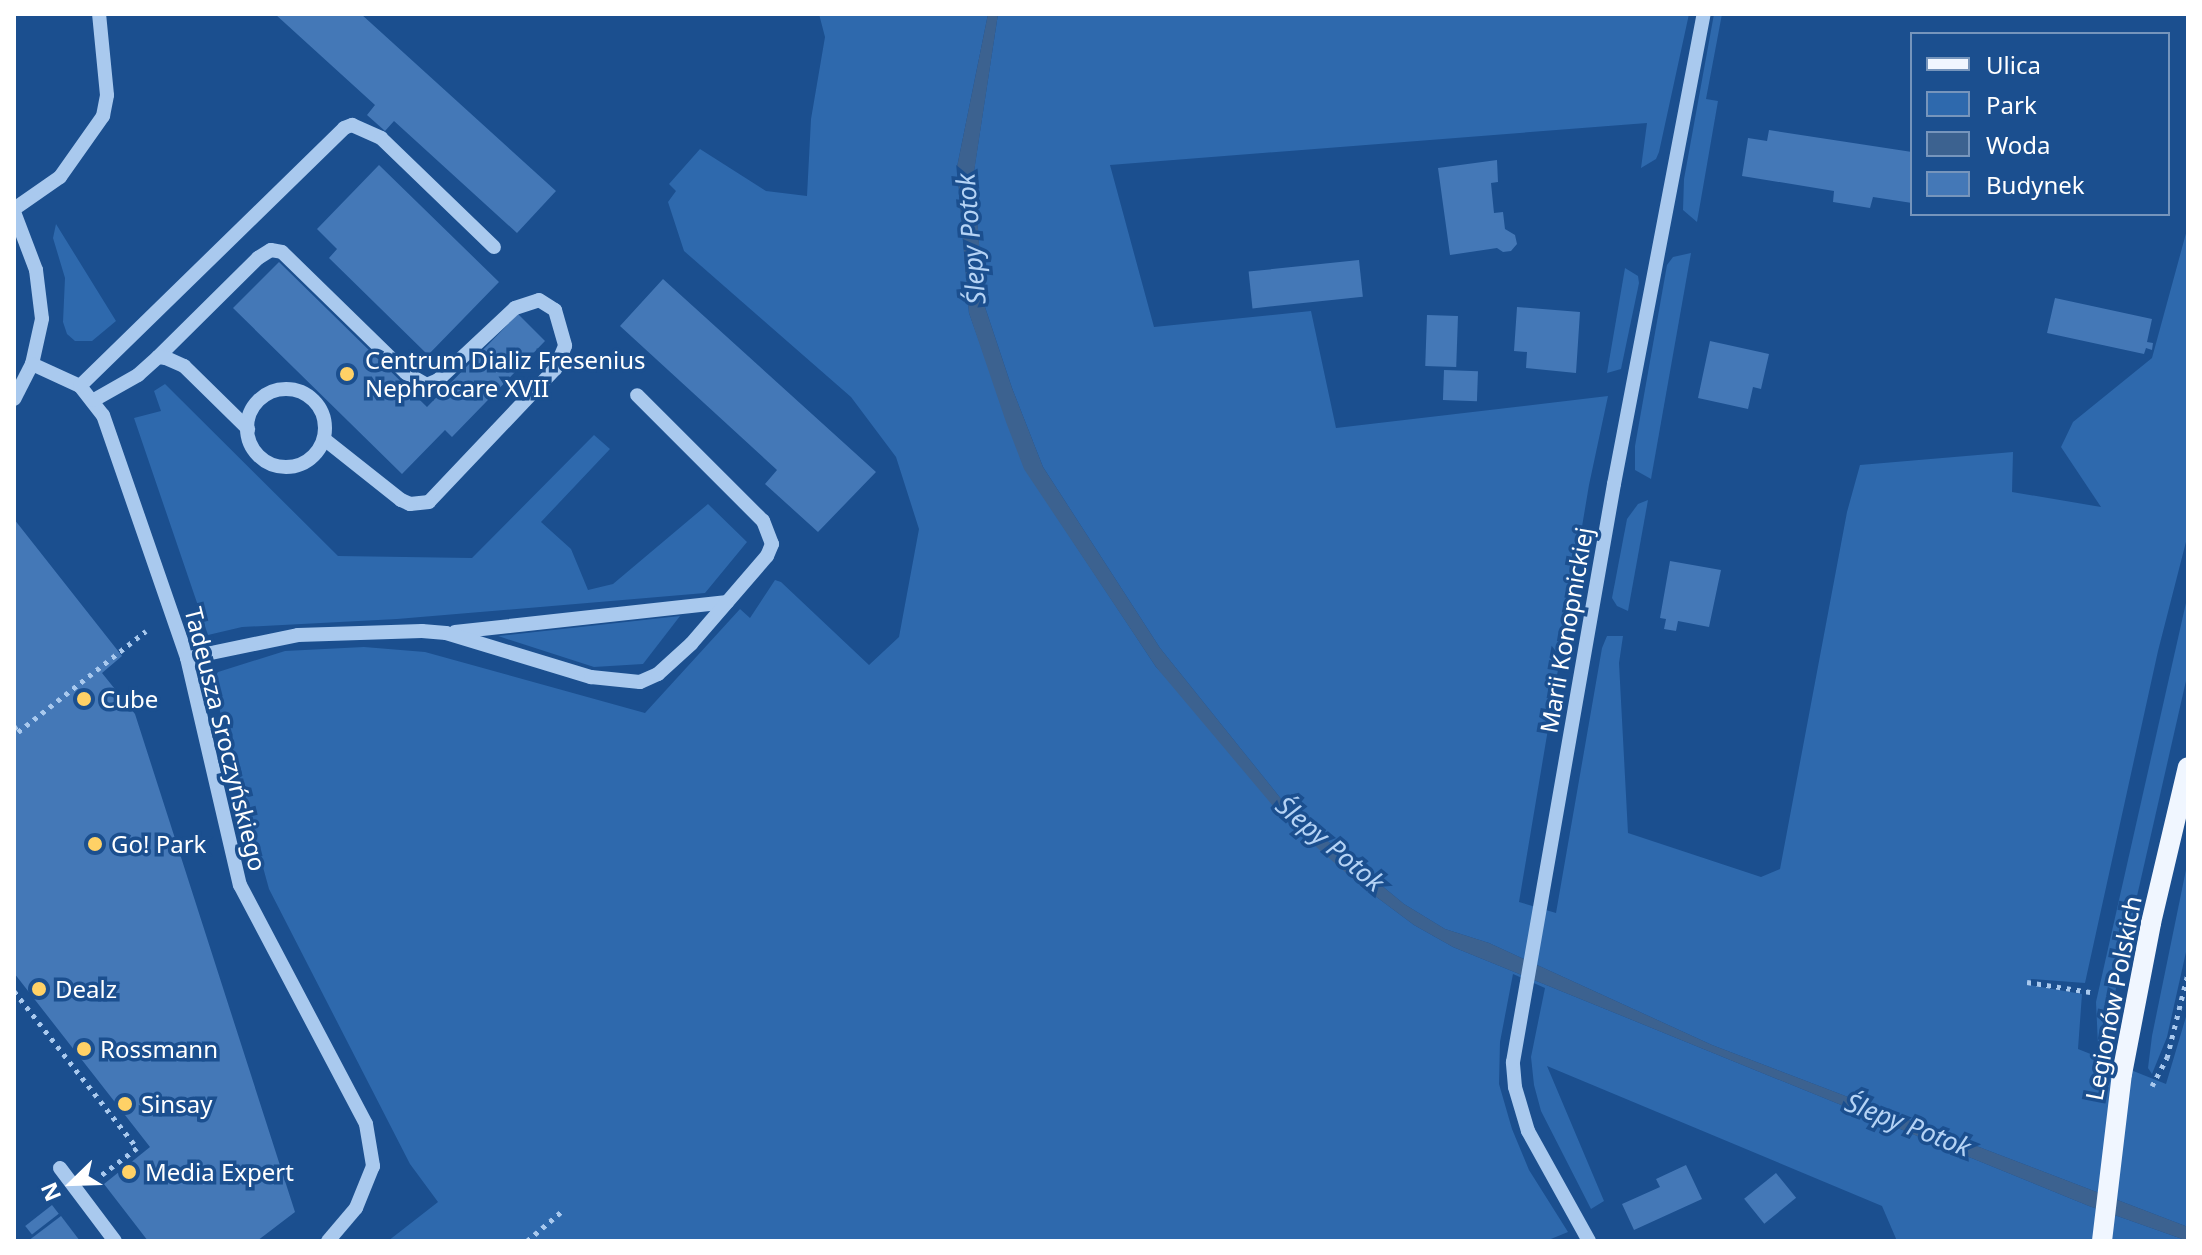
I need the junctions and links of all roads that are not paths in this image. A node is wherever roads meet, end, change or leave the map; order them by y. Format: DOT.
graph roads {
  1 [pos="99,14"];
  2 [pos="1704,14"];
  3 [pos="14,210"];
  4 [pos="494,247"];
  5 [pos="158,357"];
  6 [pos="32,364"];
  7 [pos="80,386"];
  8 [pos="637,395"];
  9 [pos="14,399"];
  10 [pos="94,400"];
  11 [pos="248,429"];
  12 [pos="324,439"];
  13 [pos="727,602"];
  14 [pos="446,633"];
  15 [pos="187,658"];
  16 [pos="2188,767"];
  17 [pos="60,1168"];
  18 [pos="115,1241"];
  19 [pos="328,1241"];
  20 [pos="1589,1241"];
  21 [pos="2102,1241"];
  1 -- 3 [label="street"];
  2 -- 20 [label="street, Marii Konopnickiej"];
  3 -- 6 [label="street"];
  4 -- 7 [label="street"];
  5 -- 10 [label="street"];
  5 -- 11 [label="street"];
  5 -- 12 [label="street"];
  6 -- 7 [label="street, Tadeusza Sroczyńskiego"];
  6 -- 9 [label="street"];
  7 -- 10 [label="street, Tadeusza Sroczyńskiego"];
  8 -- 13 [label="street"];
  10 -- 15 [label="street, Tadeusza Sroczyńskiego"];
  11 -- 12 [label="street"];
  11 -- 12 [label="street"];
  13 -- 14 [label="street"];
  13 -- 14 [label="street"];
  14 -- 15 [label="street"];
  15 -- 19 [label="street, Tadeusza Sroczyńskiego"];
  16 -- 21 [label="main road, Legionów Polskich"];
  17 -- 18 [label="street"];
}
